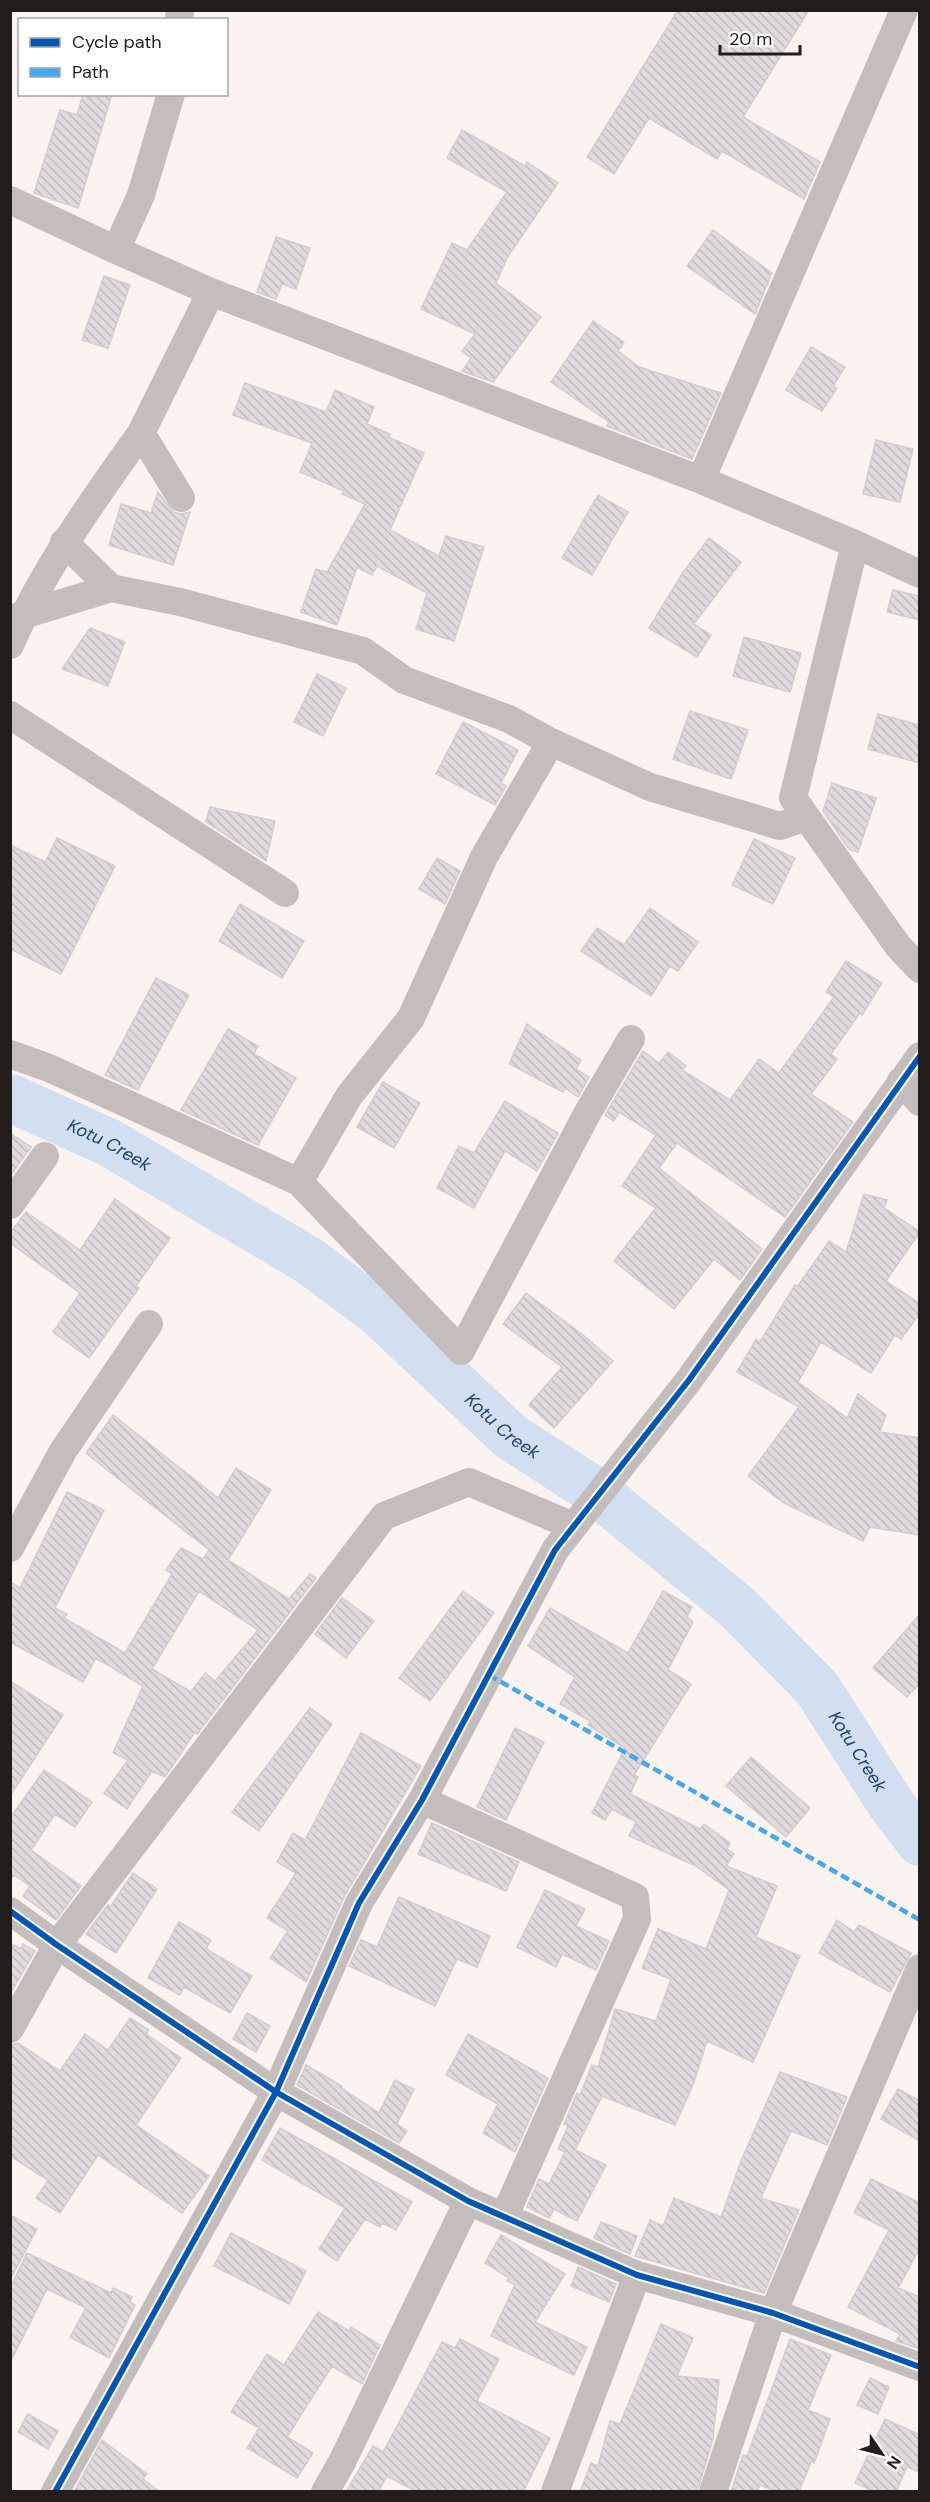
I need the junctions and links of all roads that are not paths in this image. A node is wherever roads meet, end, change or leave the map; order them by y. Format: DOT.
graph roads {
  1 [pos="904,10"];
  2 [pos="909,10"];
  3 [pos="920,16"];
  4 [pos="170,96"];
  5 [pos="10,200"];
  6 [pos="116,250"];
  7 [pos="211,292"];
  8 [pos="141,433"];
  9 [pos="701,480"];
  10 [pos="181,498"];
  11 [pos="64,542"];
  12 [pos="855,544"];
  13 [pos="920,574"];
  14 [pos="111,588"];
  15 [pos="17,617"];
  16 [pos="10,645"];
  17 [pos="10,715"];
  18 [pos="551,742"];
  19 [pos="806,817"];
  20 [pos="285,893"];
  21 [pos="920,969"];
  22 [pos="631,1039"];
  23 [pos="10,1054"];
  24 [pos="920,1056"];
  25 [pos="901,1081"];
  26 [pos="920,1102"];
  27 [pos="45,1156"];
  28 [pos="299,1182"];
  29 [pos="10,1205"];
  30 [pos="149,1324"];
  31 [pos="573,1526"];
  32 [pos="10,1548"];
  33 [pos="423,1800"];
  34 [pos="10,1911"];
  35 [pos="57,1945"];
  36 [pos="920,1968"];
  37 [pos="10,2029"];
  38 [pos="276,2092"];
  39 [pos="468,2201"];
  40 [pos="505,2215"];
  41 [pos="637,2275"];
  42 [pos="773,2313"];
  43 [pos="920,2367"];
  44 [pos="55,2492"];
  45 [pos="325,2492"];
  46 [pos="555,2492"];
  47 [pos="713,2492"];
  1 -- 9 [label="street"];
  2 -- 3 [label="street"];
  4 -- 6 [label="street"];
  5 -- 6 [label="street"];
  6 -- 7 [label="street"];
  7 -- 8 [label="street"];
  7 -- 9 [label="street"];
  8 -- 10 [label="street"];
  8 -- 11 [label="street"];
  9 -- 12 [label="street"];
  11 -- 14 [label="street"];
  11 -- 15 [label="street"];
  12 -- 13 [label="street"];
  12 -- 19 [label="street"];
  14 -- 15 [label="street"];
  14 -- 18 [label="street"];
  15 -- 16 [label="street"];
  17 -- 20 [label="street"];
  18 -- 19 [label="street"];
  18 -- 28 [label="street"];
  19 -- 21 [label="street"];
  22 -- 28 [label="street"];
  23 -- 28 [label="street"];
  24 -- 25 [label="street"];
  25 -- 26 [label="street"];
  25 -- 31 [label="street"];
  27 -- 29 [label="street"];
  30 -- 32 [label="street"];
  31 -- 33 [label="street"];
  31 -- 35 [label="street"];
  33 -- 38 [label="street"];
  33 -- 40 [label="street"];
  34 -- 35 [label="street"];
  35 -- 37 [label="street"];
  35 -- 38 [label="street"];
  36 -- 42 [label="street"];
  38 -- 39 [label="street"];
  38 -- 44 [label="street"];
  39 -- 40 [label="street"];
  39 -- 45 [label="street"];
  40 -- 41 [label="street"];
  41 -- 42 [label="street"];
  41 -- 46 [label="street"];
  42 -- 43 [label="street"];
  42 -- 47 [label="street"];
}
